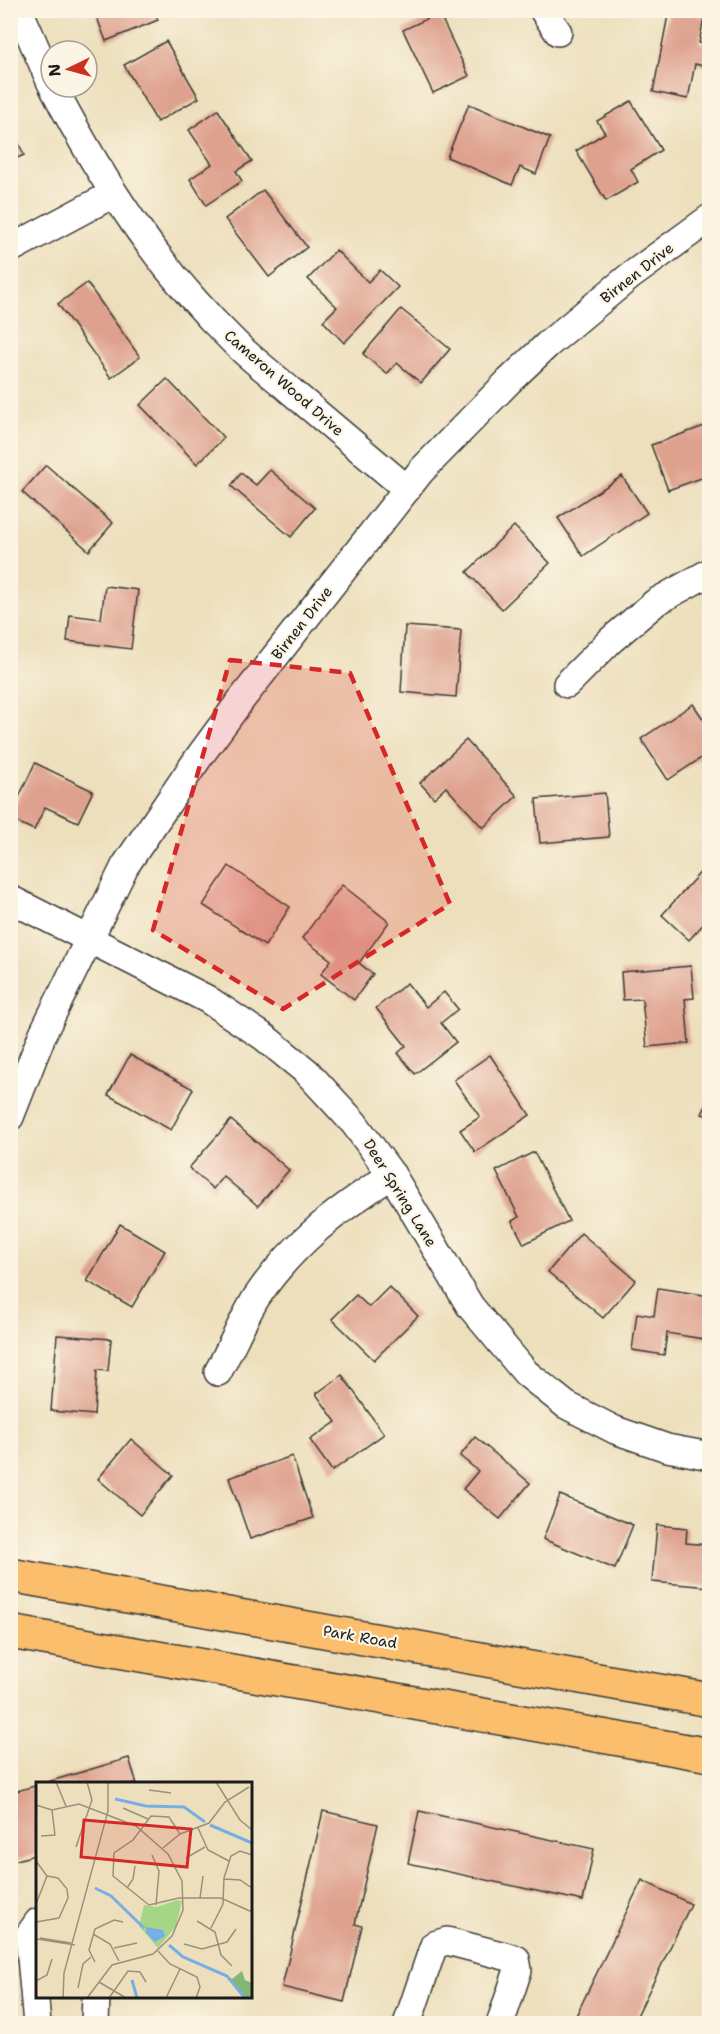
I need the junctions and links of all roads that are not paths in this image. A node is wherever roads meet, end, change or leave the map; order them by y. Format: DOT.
graph roads {
  1 [pos="19,10"];
  2 [pos="39,55"];
  3 [pos="59,99"];
  4 [pos="113,194"];
  5 [pos="710,218"];
  6 [pos="10,249"];
  7 [pos="407,489"];
  8 [pos="710,572"];
  9 [pos="567,684"];
  10 [pos="10,899"];
  11 [pos="88,939"];
  12 [pos="10,1117"];
  13 [pos="392,1175"];
  14 [pos="218,1372"];
  15 [pos="710,1456"];
  16 [pos="10,1575"];
  17 [pos="10,1632"];
  18 [pos="710,1700"];
  19 [pos="710,1755"];
  20 [pos="36,1925"];
  21 [pos="96,1998"];
  22 [pos="37,2024"];
  23 [pos="95,2024"];
  24 [pos="407,2024"];
  25 [pos="500,2024"];
  1 -- 2 [label="street, Cameron Wood Drive"];
  3 -- 4 [label="street, Cameron Wood Drive"];
  4 -- 6 [label="street"];
  4 -- 7 [label="street, Cameron Wood Drive"];
  5 -- 7 [label="street, Birnen Drive"];
  7 -- 11 [label="street, Birnen Drive"];
  8 -- 9 [label="street"];
  10 -- 11 [label="street, Deer Spring Lane"];
  11 -- 12 [label="street, Birnen Drive"];
  11 -- 13 [label="street, Deer Spring Lane"];
  13 -- 14 [label="street"];
  13 -- 15 [label="street, Deer Spring Lane"];
  16 -- 18 [label="main road, Park Road"];
  17 -- 19 [label="main road"];
  20 -- 22 [label="street"];
  21 -- 23 [label="street"];
  24 -- 25 [label="street"];
}
